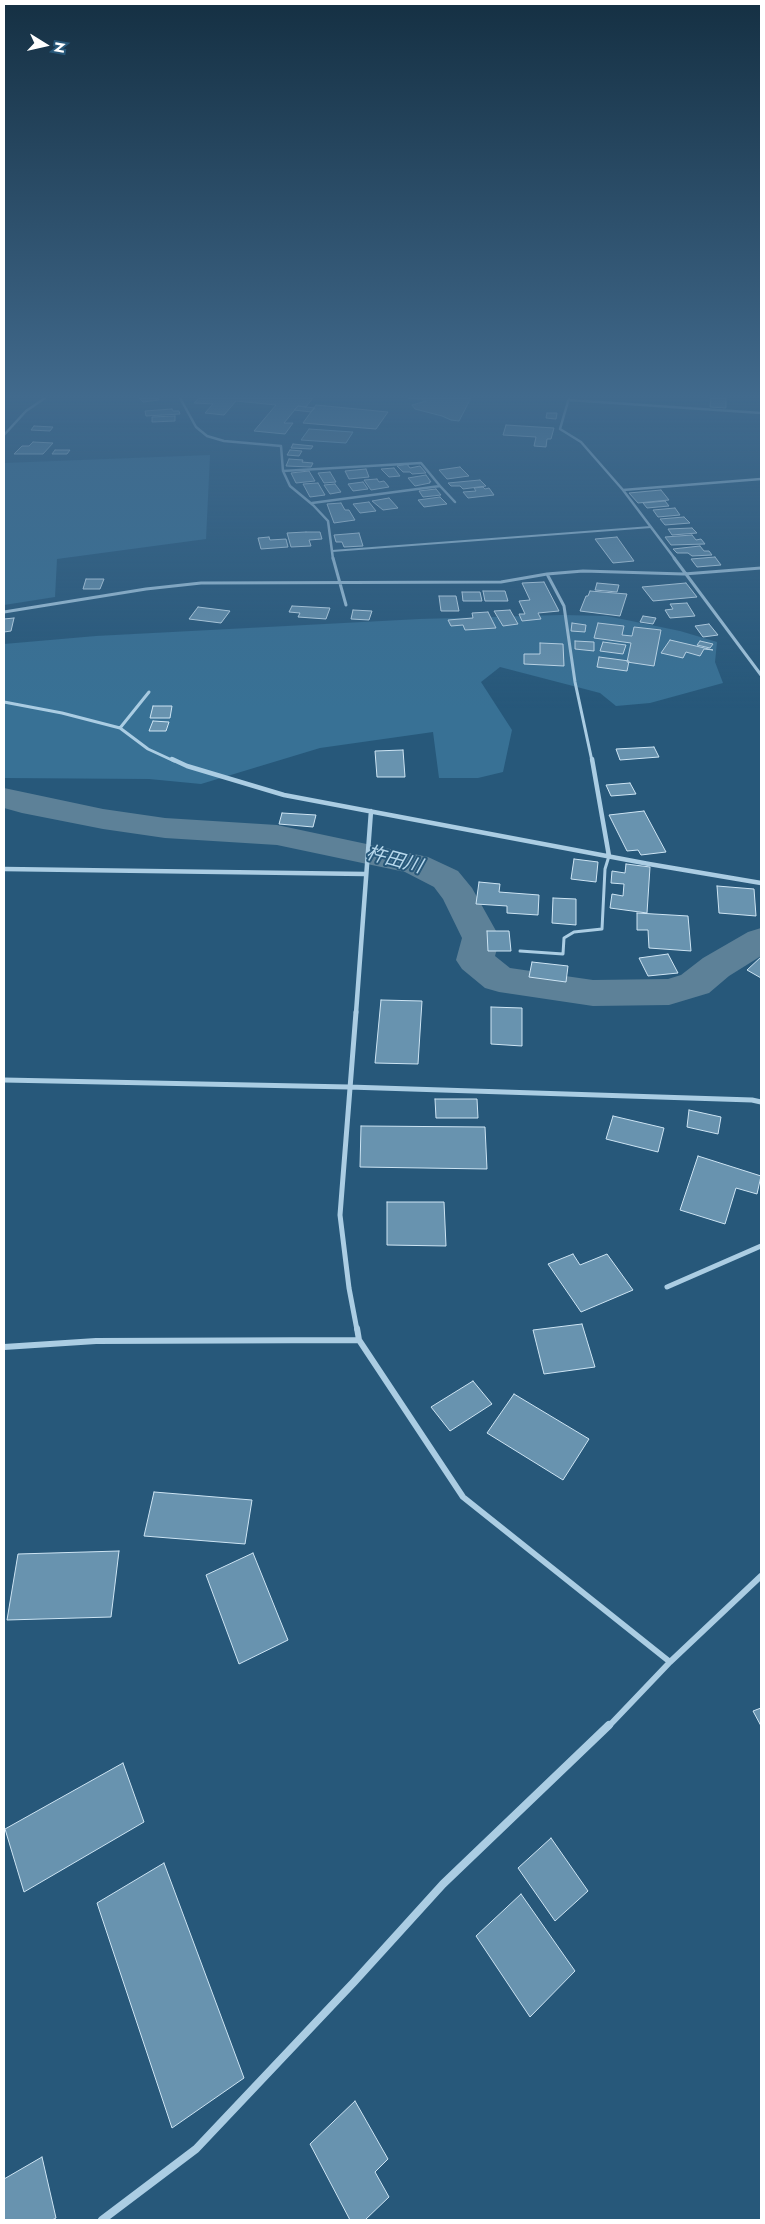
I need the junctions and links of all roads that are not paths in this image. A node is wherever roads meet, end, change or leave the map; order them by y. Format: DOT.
graph roads {
  1 [pos="309,502"];
  2 [pos="328,502"];
  3 [pos="632,502"];
  4 [pos="312,504"];
  5 [pos="650,527"];
  6 [pos="332,551"];
  7 [pos="761,568"];
  8 [pos="547,574"];
  9 [pos="684,574"];
  10 [pos="341,584"];
  11 [pos="346,605"];
  12 [pos="4,612"];
  13 [pos="761,675"];
  14 [pos="149,692"];
  15 [pos="4,702"];
  16 [pos="120,728"];
  17 [pos="371,811"];
  18 [pos="609,856"];
  19 [pos="4,869"];
  20 [pos="365,874"];
  21 [pos="761,883"];
  22 [pos="520,950"];
  23 [pos="4,1080"];
  24 [pos="349,1087"];
  25 [pos="761,1102"];
  26 [pos="761,1246"];
  27 [pos="667,1287"];
  28 [pos="359,1340"];
  29 [pos="4,1347"];
  30 [pos="761,1576"];
  31 [pos="670,1662"];
  32 [pos="102,2220"];
  1 -- 4 [label="street"];
  2 -- 4 [label="street"];
  3 -- 5 [label="street"];
  4 -- 6 [label="street"];
  5 -- 6 [label="lane"];
  5 -- 9 [label="street"];
  6 -- 10 [label="street"];
  7 -- 9 [label="street"];
  8 -- 9 [label="street"];
  8 -- 10 [label="street"];
  8 -- 18 [label="street"];
  9 -- 13 [label="street"];
  10 -- 11 [label="street"];
  10 -- 12 [label="street"];
  14 -- 16 [label="street"];
  15 -- 16 [label="street"];
  16 -- 17 [label="street"];
  17 -- 18 [label="street"];
  17 -- 20 [label="street"];
  18 -- 21 [label="street"];
  18 -- 22 [label="lane"];
  19 -- 20 [label="street"];
  20 -- 24 [label="street"];
  23 -- 24 [label="street"];
  24 -- 25 [label="street"];
  24 -- 28 [label="street"];
  26 -- 27 [label="street"];
  28 -- 29 [label="street"];
  28 -- 31 [label="street"];
  30 -- 31 [label="street"];
  31 -- 32 [label="street"];
}
